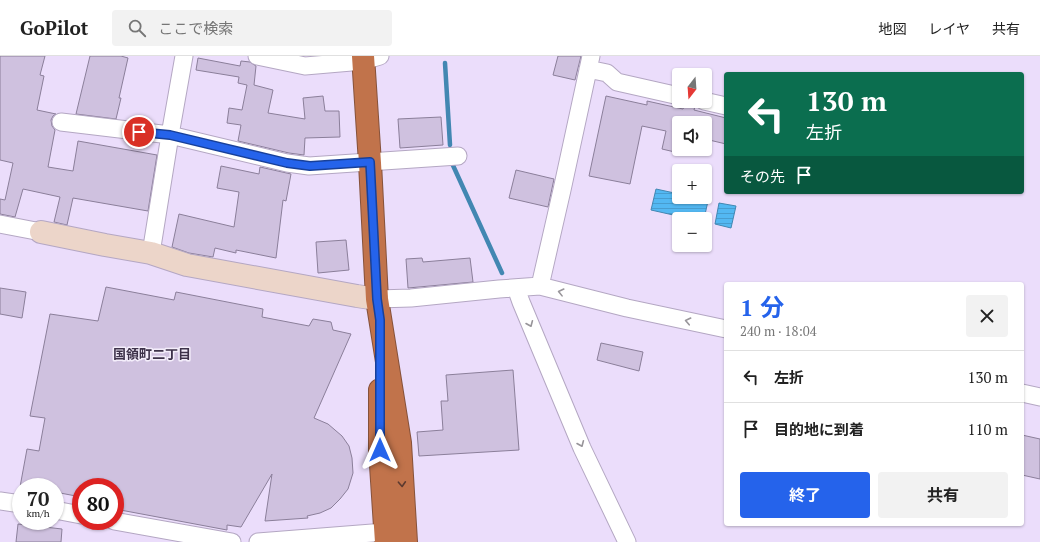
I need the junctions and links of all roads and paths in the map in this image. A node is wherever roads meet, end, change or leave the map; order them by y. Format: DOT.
graph roads {
  1 [pos="184,56"];
  2 [pos="258,56"];
  3 [pos="369,58"];
  4 [pos="589,62"];
  5 [pos="672,94"];
  6 [pos="712,103"];
  7 [pos="724,106"];
  8 [pos="61,122"];
  9 [pos="170,135"];
  10 [pos="458,156"];
  11 [pos="370,162"];
  12 [pos="0,224"];
  13 [pos="41,232"];
  14 [pos="151,254"];
  15 [pos="540,286"];
  16 [pos="516,288"];
  17 [pos="377,299"];
  18 [pos="380,320"];
  19 [pos="724,329"];
  20 [pos="1024,393"];
  21 [pos="1040,397"];
  22 [pos="0,501"];
  23 [pos="12,503"];
  24 [pos="124,523"];
  25 [pos="386,537"];
  26 [pos="232,542"];
  27 [pos="258,542"];
  28 [pos="406,542"];
  29 [pos="627,542"];
  1 -- 9 [label="street"];
  2 -- 3 [label="street"];
  3 -- 11 [label="highway"];
  4 -- 5 [label="street"];
  4 -- 15 [label="street"];
  6 -- 7 [label="street"];
  8 -- 9 [label="street"];
  9 -- 11 [label="street"];
  9 -- 14 [label="street"];
  10 -- 11 [label="street"];
  11 -- 17 [label="highway"];
  12 -- 13 [label="street"];
  13 -- 14 [label="street"];
  14 -- 17 [label="street"];
  15 -- 16 [label="street"];
  19 -- 15 [label="street, one-way"];
  16 -- 17 [label="street"];
  16 -- 29 [label="street, one-way"];
  17 -- 18 [label="highway"];
  18 -- 25 [label="highway"];
  18 -- 28 [label="highway, one-way"];
  20 -- 21 [label="street"];
  22 -- 23 [label="street"];
  24 -- 26 [label="street"];
  25 -- 27 [label="street"];
}
